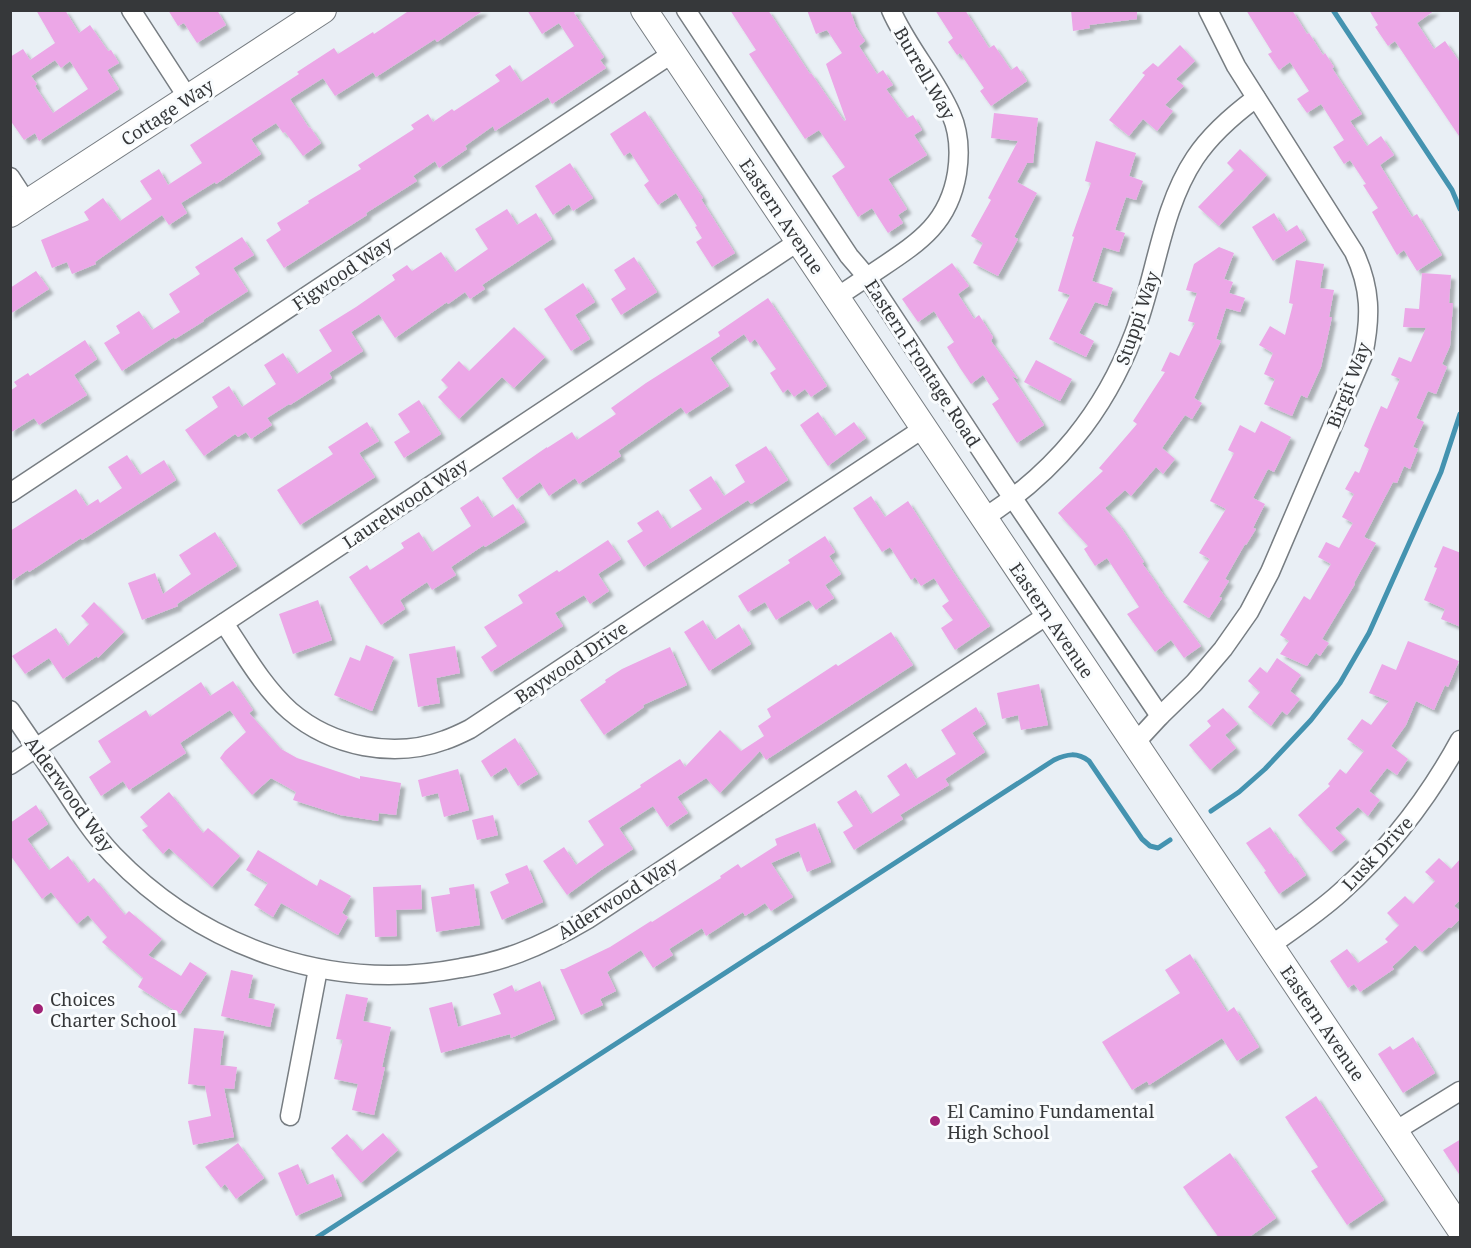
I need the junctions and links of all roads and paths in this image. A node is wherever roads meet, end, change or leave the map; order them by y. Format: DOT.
graph roads {
  1 [pos="131,10"];
  2 [pos="323,10"];
  3 [pos="644,10"];
  4 [pos="686,10"];
  5 [pos="891,10"];
  6 [pos="1208,10"];
  7 [pos="673,53"];
  8 [pos="188,98"];
  9 [pos="1256,98"];
  10 [pos="10,177"];
  11 [pos="19,209"];
  12 [pos="799,242"];
  13 [pos="867,277"];
  14 [pos="837,297"];
  15 [pos="924,428"];
  16 [pos="10,493"];
  17 [pos="1013,498"];
  18 [pos="984,518"];
  19 [pos="1049,614"];
  20 [pos="224,623"];
  21 [pos="10,710"];
  22 [pos="1160,716"];
  23 [pos="1461,740"];
  24 [pos="1135,743"];
  25 [pos="36,748"];
  26 [pos="10,765"];
  27 [pos="1271,945"];
  28 [pos="318,969"];
  29 [pos="1461,1091"];
  30 [pos="290,1116"];
  31 [pos="1395,1131"];
  32 [pos="1461,1229"];
  1 -- 8 [label="street"];
  2 -- 8 [label="main road, Cottage Way"];
  3 -- 7 [label="main road, Eastern Avenue"];
  4 -- 13 [label="street, Eastern Frontage Road"];
  5 -- 13 [label="street, Burrell Way"];
  6 -- 9 [label="street, Birgit Way"];
  7 -- 12 [label="main road, Eastern Avenue"];
  7 -- 16 [label="street, Figwood Way"];
  8 -- 11 [label="main road, Cottage Way"];
  9 -- 17 [label="street, Stuppi Way"];
  9 -- 22 [label="street, Birgit Way"];
  10 -- 11 [label="street"];
  12 -- 14 [label="main road, Eastern Avenue"];
  12 -- 20 [label="street, Laurelwood Way"];
  13 -- 14 [label="street, Burrell Way"];
  13 -- 17 [label="street, Eastern Frontage Road"];
  14 -- 15 [label="main road, Eastern Avenue"];
  15 -- 18 [label="main road, Eastern Avenue"];
  15 -- 20 [label="street, Baywood Drive"];
  17 -- 18 [label="street, Stuppi Way"];
  17 -- 22 [label="street, Eastern Frontage Road"];
  18 -- 19 [label="main road, Eastern Avenue"];
  19 -- 24 [label="main road, Eastern Avenue"];
  19 -- 28 [label="street, Alderwood Way"];
  20 -- 25 [label="street, Laurelwood Way"];
  21 -- 25 [label="street, Alderwood Way"];
  22 -- 24 [label="street, Birgit Way"];
  23 -- 27 [label="street, Lusk Drive"];
  24 -- 27 [label="main road, Eastern Avenue"];
  25 -- 26 [label="street, Laurelwood Way"];
  25 -- 28 [label="street, Alderwood Way"];
  27 -- 31 [label="main road, Eastern Avenue"];
  28 -- 30 [label="street"];
  29 -- 31 [label="street"];
  31 -- 32 [label="main road, Eastern Avenue"];
}
